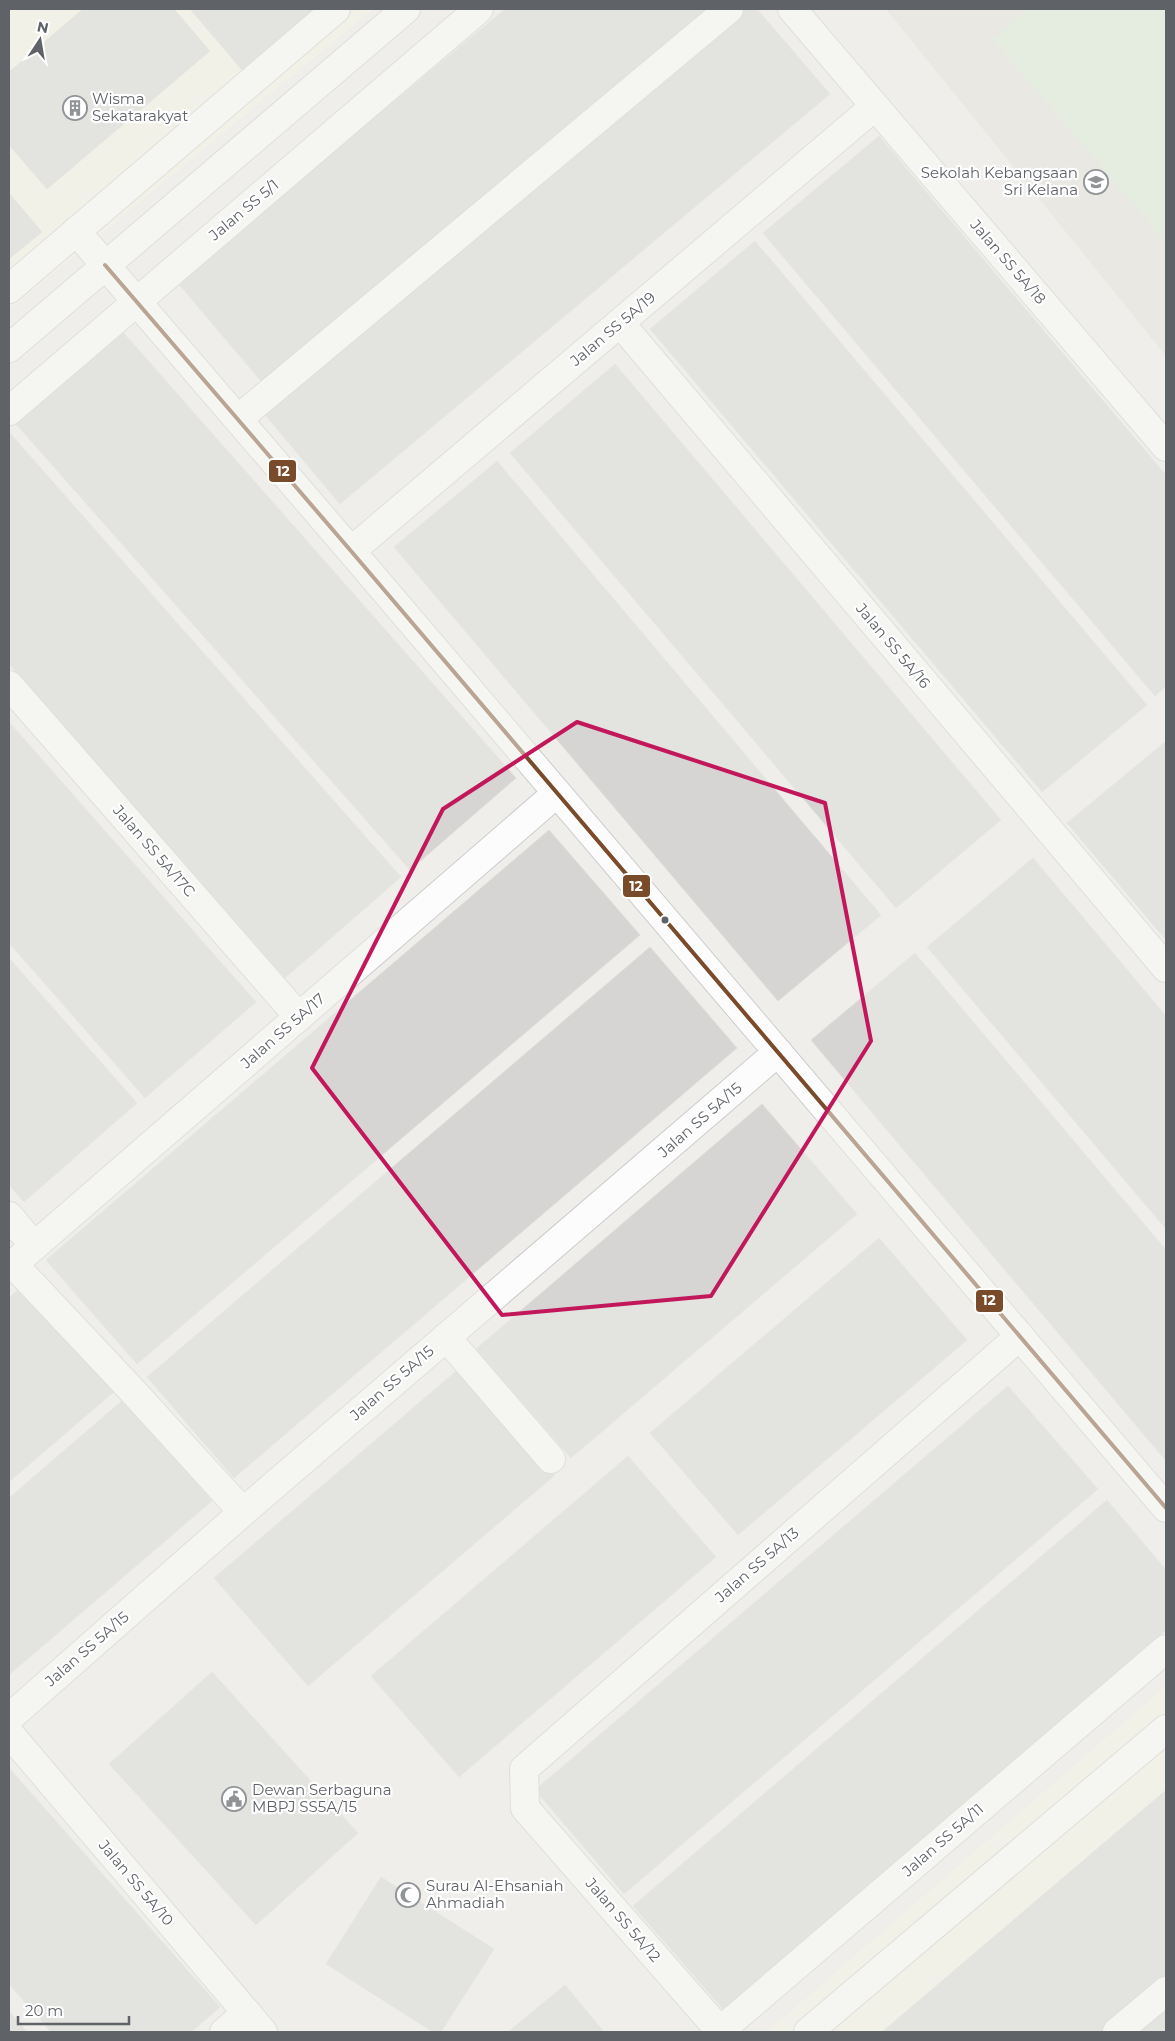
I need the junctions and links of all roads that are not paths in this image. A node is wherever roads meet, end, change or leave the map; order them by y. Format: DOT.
graph roads {
  1 [pos="336,9"];
  2 [pos="406,9"];
  3 [pos="479,9"];
  4 [pos="729,9"];
  5 [pos="792,9"];
  6 [pos="874,107"];
  7 [pos="76,231"];
  8 [pos="106,265"];
  9 [pos="9,289"];
  10 [pos="136,302"];
  11 [pos="620,323"];
  12 [pos="9,348"];
  13 [pos="9,411"];
  14 [pos="238,419"];
  15 [pos="1166,446"];
  16 [pos="351,551"];
  17 [pos="9,685"];
  18 [pos="557,793"];
  19 [pos="1166,968"];
  20 [pos="298,1017"];
  21 [pos="778,1052"];
  22 [pos="9,1216"];
  23 [pos="34,1246"];
  24 [pos="11,1266"];
  25 [pos="1020,1336"];
  26 [pos="446,1337"];
  27 [pos="551,1458"];
  28 [pos="1166,1508"];
  29 [pos="243,1512"];
  30 [pos="1166,1650"];
  31 [pos="9,1718"];
  32 [pos="1166,1729"];
  33 [pos="9,1733"];
  34 [pos="525,1808"];
  35 [pos="1166,1991"];
  36 [pos="255,2023"];
  37 [pos="224,2032"];
  38 [pos="721,2032"];
  39 [pos="808,2032"];
  40 [pos="1117,2032"];
  1 -- 7 [label="street"];
  2 -- 8 [label="street"];
  3 -- 10 [label="street, Jalan SS 5/1"];
  4 -- 14 [label="street"];
  5 -- 6 [label="street, Jalan SS 5A/18"];
  6 -- 11 [label="street, Jalan SS 5A/19"];
  6 -- 15 [label="street, Jalan SS 5A/18"];
  7 -- 8 [label="street"];
  7 -- 9 [label="street"];
  8 -- 10 [label="street"];
  8 -- 12 [label="street"];
  10 -- 13 [label="street, Jalan SS 5/1"];
  10 -- 14 [label="street"];
  11 -- 16 [label="street, Jalan SS 5A/19"];
  11 -- 19 [label="street, Jalan SS 5A/16"];
  14 -- 16 [label="street"];
  16 -- 18 [label="street"];
  17 -- 20 [label="street, Jalan SS 5A/17C"];
  18 -- 20 [label="street, Jalan SS 5A/17"];
  18 -- 21 [label="street"];
  20 -- 23 [label="street, Jalan SS 5A/17"];
  21 -- 25 [label="street"];
  21 -- 26 [label="street, Jalan SS 5A/15"];
  22 -- 23 [label="street"];
  23 -- 24 [label="street, Jalan SS 5A/17"];
  24 -- 29 [label="street"];
  25 -- 28 [label="street"];
  25 -- 34 [label="street, Jalan SS 5A/13"];
  26 -- 27 [label="street"];
  26 -- 29 [label="street, Jalan SS 5A/15"];
  29 -- 31 [label="street, Jalan SS 5A/15"];
  30 -- 38 [label="street, Jalan SS 5A/11"];
  32 -- 39 [label="street"];
  33 -- 36 [label="street, Jalan SS 5A/10"];
  34 -- 38 [label="street, Jalan SS 5A/12"];
  35 -- 40 [label="street"];
  36 -- 37 [label="street"];
}
